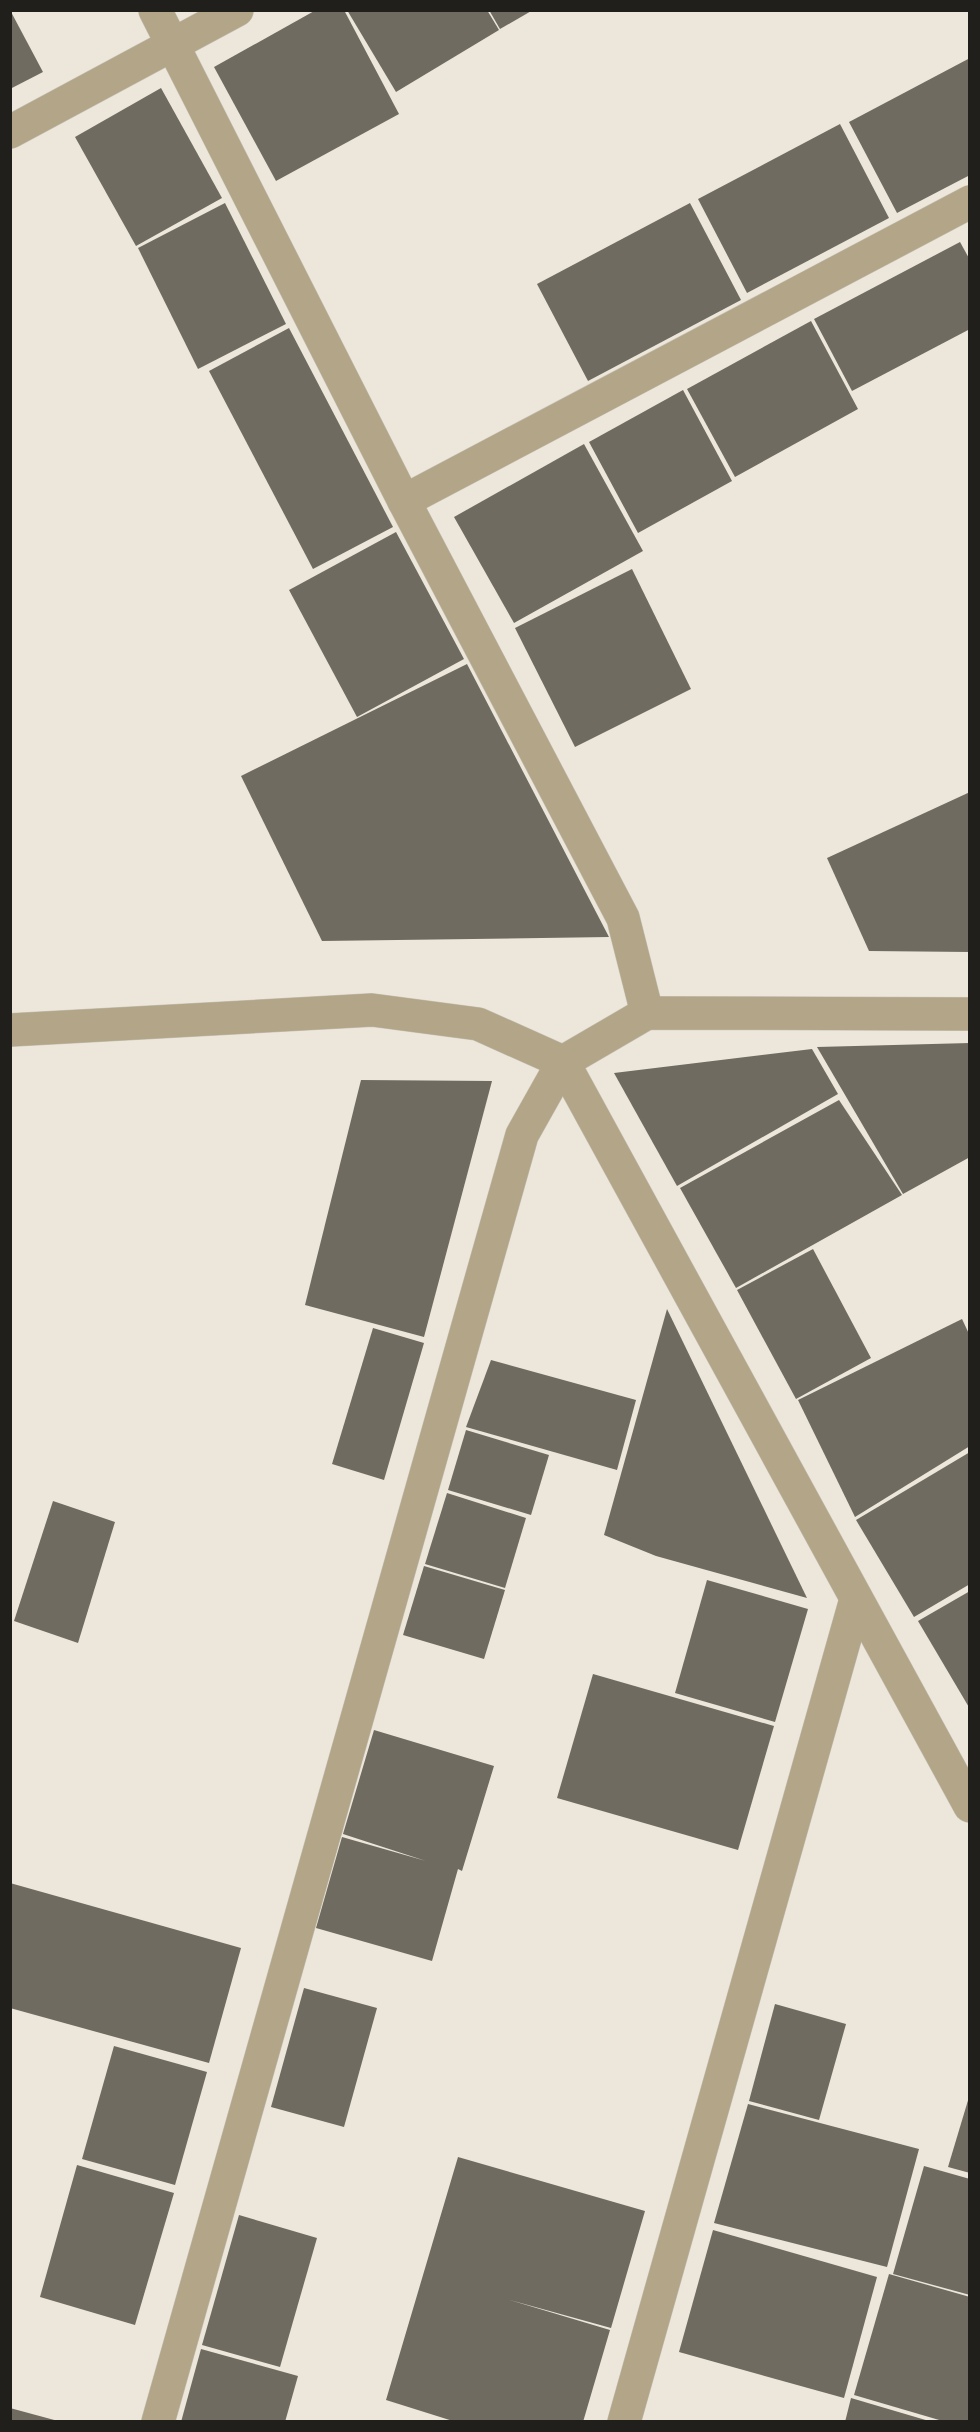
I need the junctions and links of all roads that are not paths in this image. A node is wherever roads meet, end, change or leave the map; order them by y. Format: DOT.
graph roads {
  1 [pos="155,10"];
  2 [pos="237,10"];
  3 [pos="173,46"];
  4 [pos="10,132"];
  5 [pos="969,202"];
  6 [pos="404,501"];
  7 [pos="647,1013"];
  8 [pos="969,1014"];
  9 [pos="10,1030"];
  10 [pos="563,1062"];
  11 [pos="856,1599"];
  12 [pos="969,1806"];
  13 [pos="158,2421"];
  14 [pos="624,2421"];
  1 -- 3 [label="street"];
  2 -- 3 [label="street"];
  3 -- 4 [label="street"];
  3 -- 6 [label="street"];
  5 -- 6 [label="street"];
  6 -- 7 [label="street"];
  7 -- 8 [label="street"];
  7 -- 10 [label="street"];
  9 -- 10 [label="street"];
  10 -- 11 [label="street"];
  10 -- 13 [label="street"];
  11 -- 12 [label="street"];
  11 -- 14 [label="street"];
}
